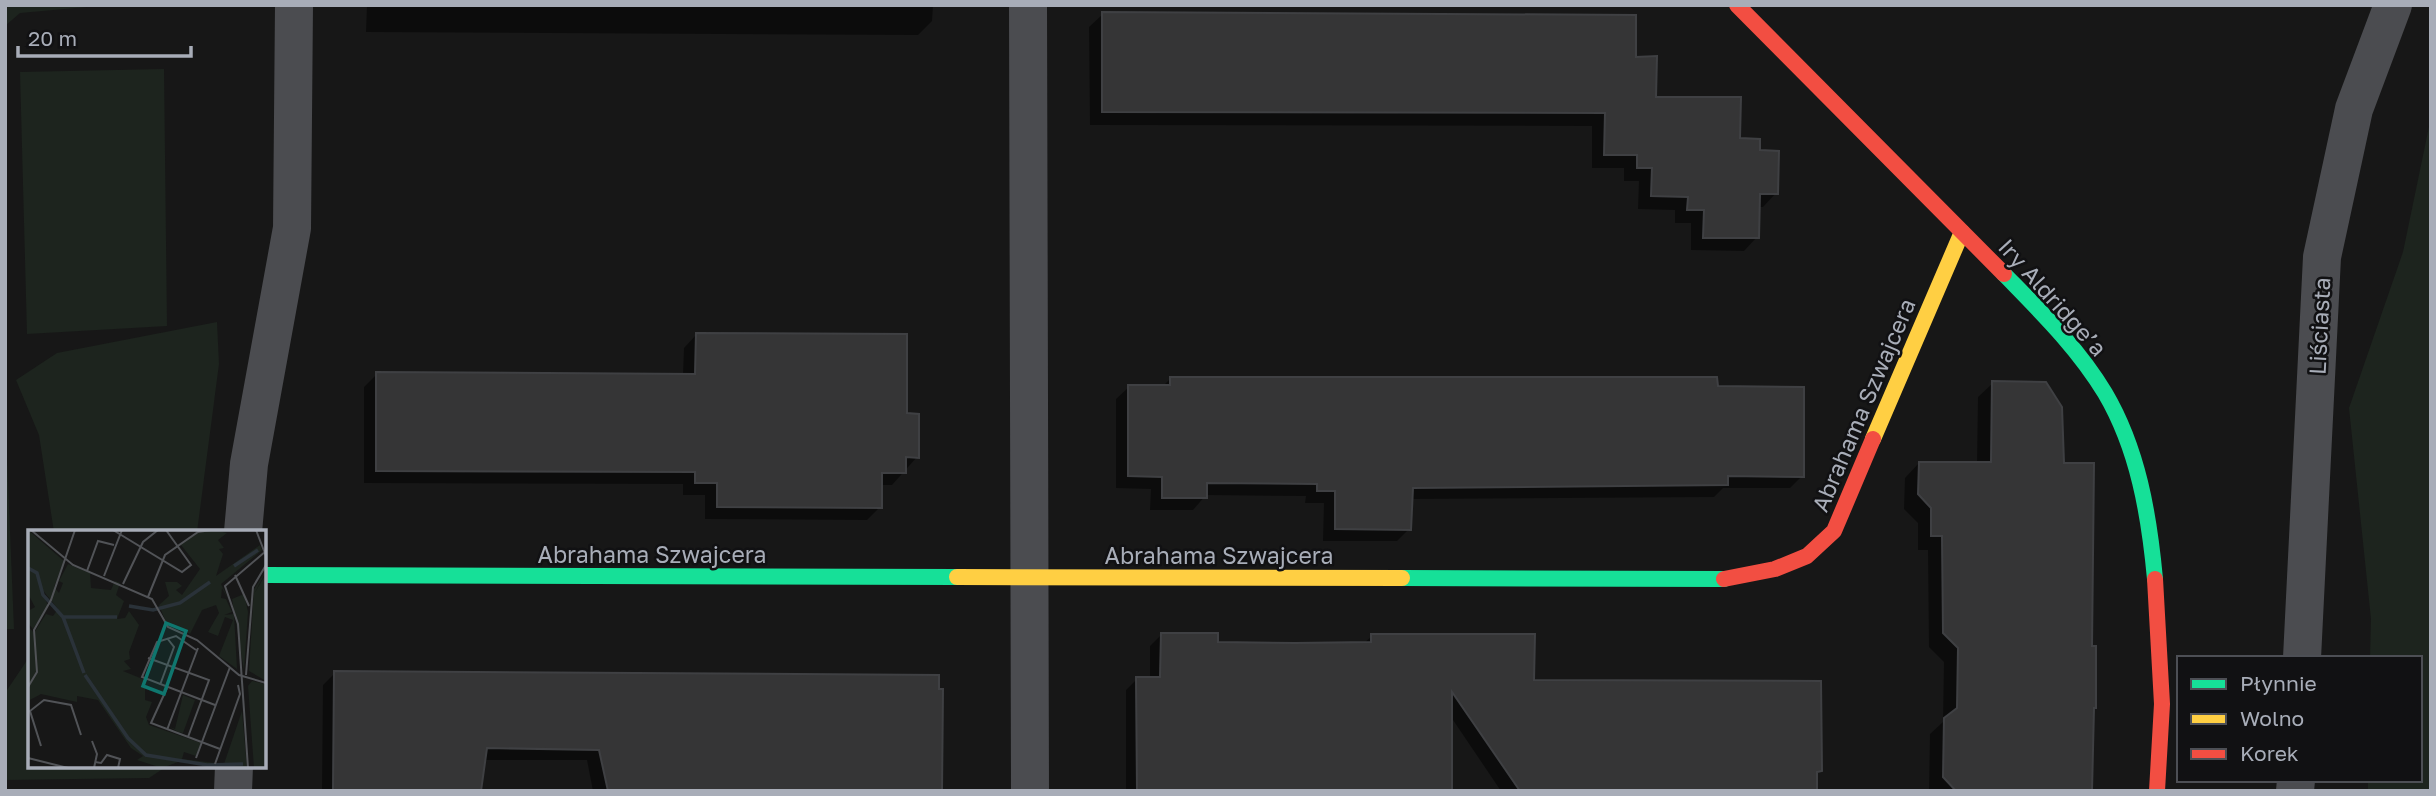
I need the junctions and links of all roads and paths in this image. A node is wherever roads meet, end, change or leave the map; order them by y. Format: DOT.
graph roads {
  1 [pos="294,5"];
  2 [pos="1028,5"];
  3 [pos="1737,5"];
  4 [pos="2393,5"];
  5 [pos="1962,232"];
  6 [pos="243,530"];
  7 [pos="266,575"];
  8 [pos="1029,578"];
  9 [pos="2302,656"];
  10 [pos="234,768"];
  11 [pos="233,791"];
  12 [pos="1030,791"];
  13 [pos="2157,791"];
  1 -- 6 [label="street"];
  2 -- 8 [label="street"];
  3 -- 5 [label="street, Iry Aldridge’a"];
  4 -- 9 [label="street, Liściasta"];
  5 -- 8 [label="street, Abrahama Szwajcera"];
  5 -- 13 [label="street, Iry Aldridge’a"];
  7 -- 8 [label="street, Abrahama Szwajcera"];
  8 -- 12 [label="street"];
  10 -- 11 [label="street"];
}
